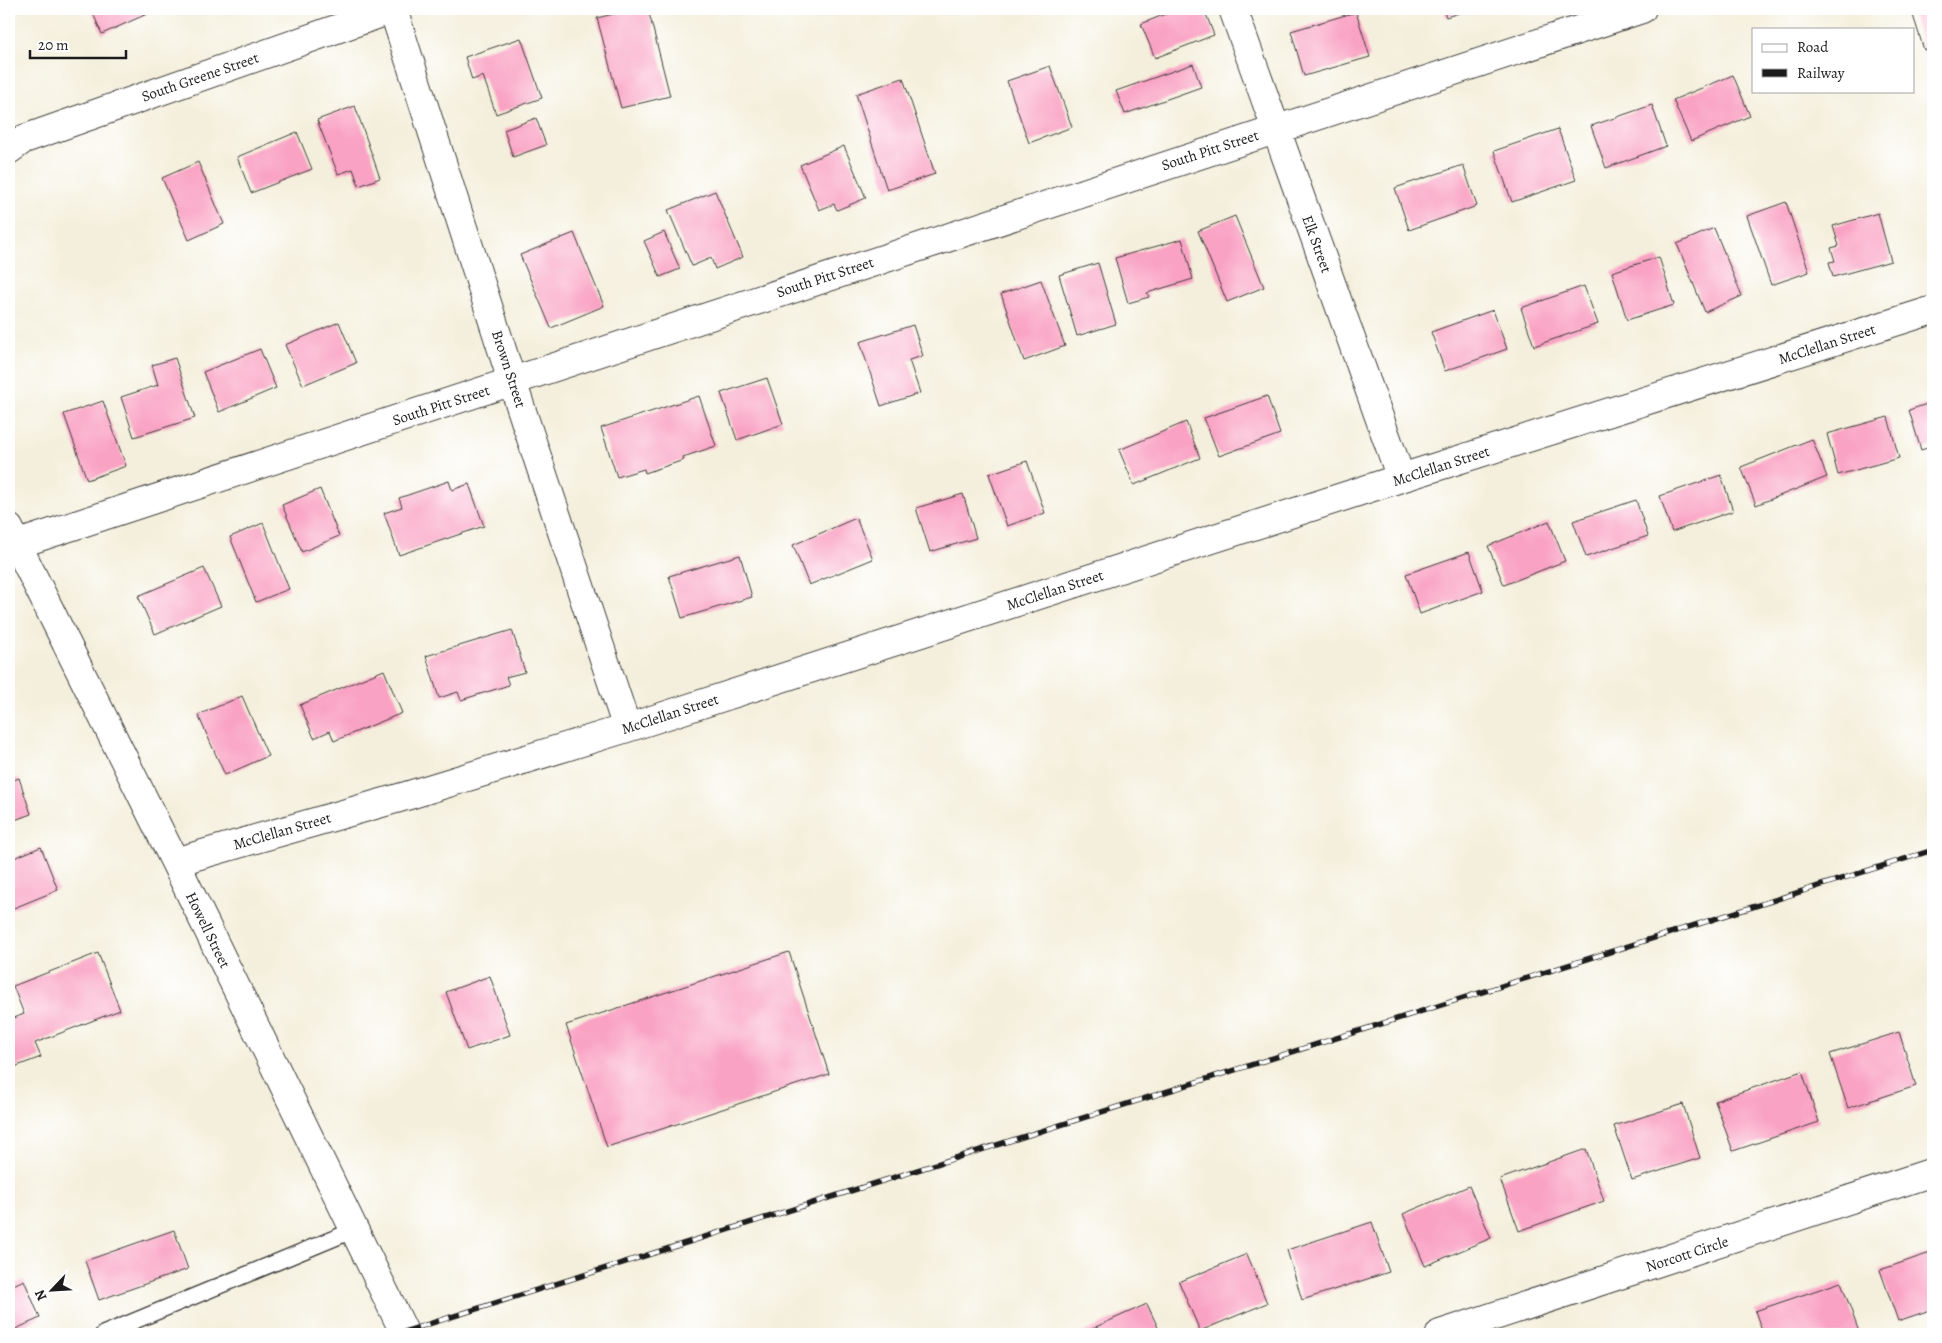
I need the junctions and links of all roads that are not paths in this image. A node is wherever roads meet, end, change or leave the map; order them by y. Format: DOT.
graph roads {
  1 [pos="393,9"];
  2 [pos="1233,9"];
  3 [pos="1642,9"];
  4 [pos="1276,128"];
  5 [pos="9,150"];
  6 [pos="1933,310"];
  7 [pos="512,381"];
  8 [pos="1401,478"];
  9 [pos="12,540"];
  10 [pos="627,728"];
  11 [pos="175,862"];
  12 [pos="1933,1172"];
  13 [pos="354,1230"];
  14 [pos="103,1334"];
  15 [pos="405,1334"];
  16 [pos="1440,1334"];
  1 -- 5 [label="street, South Greene Street"];
  1 -- 7 [label="street, Brown Street"];
  2 -- 4 [label="street, Elk Street"];
  3 -- 4 [label="street, South Pitt Street"];
  4 -- 7 [label="street, South Pitt Street"];
  4 -- 8 [label="street, Elk Street"];
  6 -- 8 [label="street, McClellan Street"];
  7 -- 9 [label="street, South Pitt Street"];
  7 -- 10 [label="street, Brown Street"];
  8 -- 10 [label="street, McClellan Street"];
  9 -- 11 [label="street, Howell Street"];
  10 -- 11 [label="street, McClellan Street"];
  11 -- 13 [label="street, Howell Street"];
  12 -- 16 [label="street, Norcott Circle"];
  13 -- 14 [label="lane"];
  13 -- 15 [label="street, Howell Street"];
}
